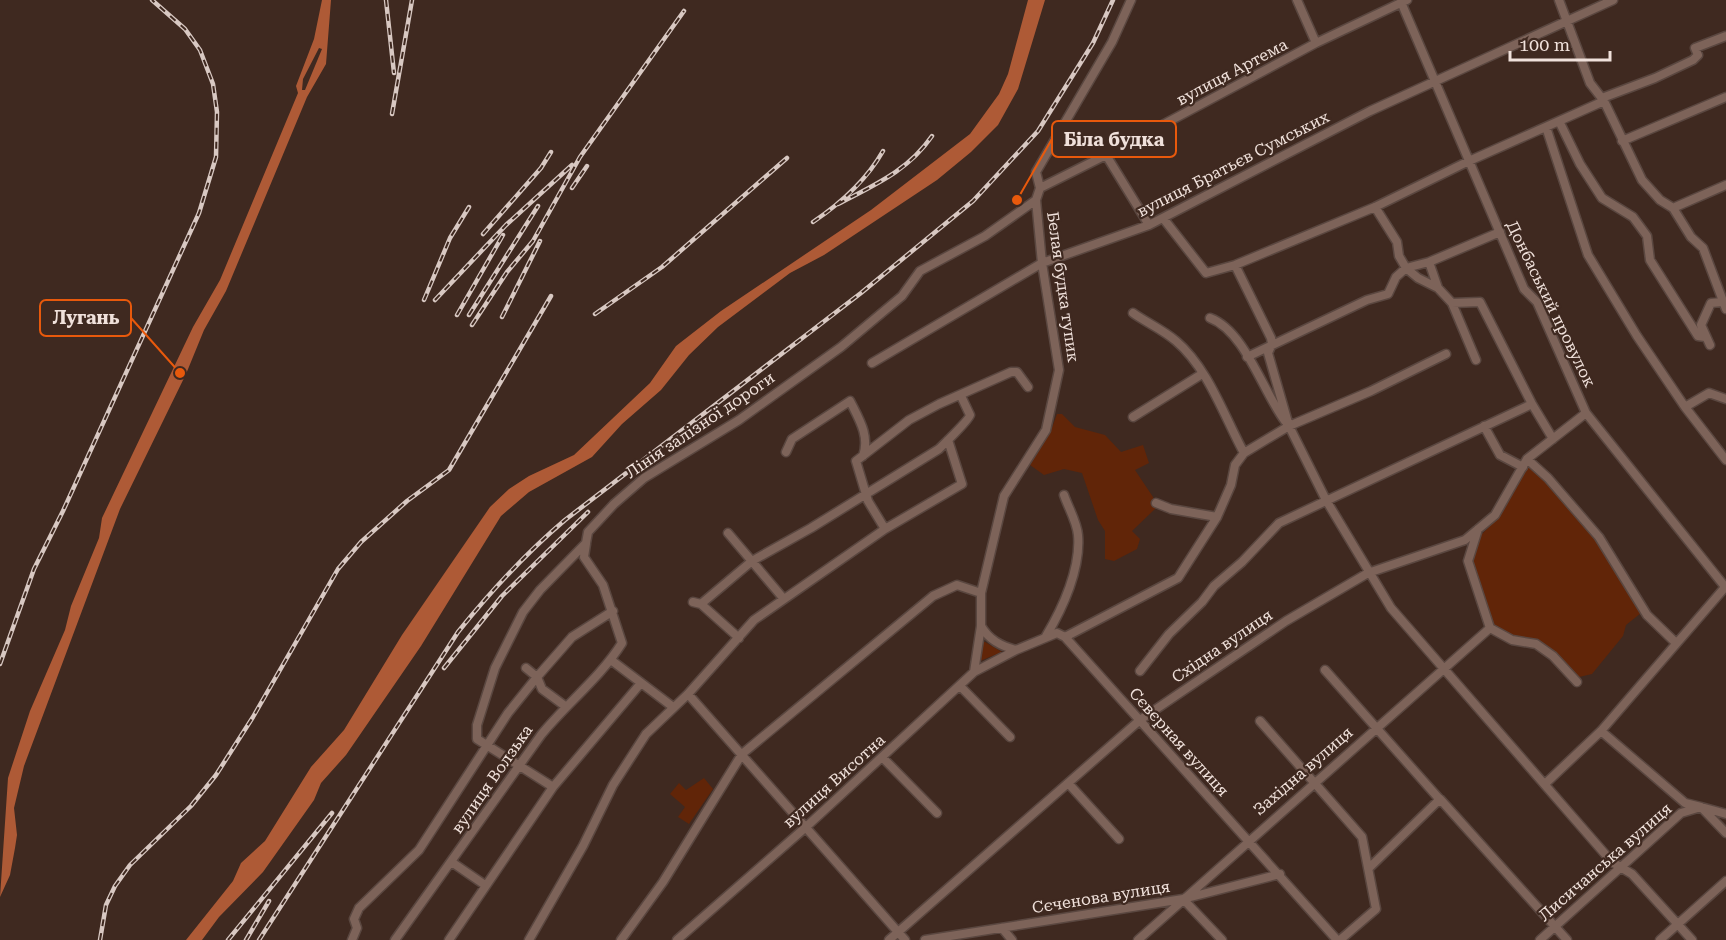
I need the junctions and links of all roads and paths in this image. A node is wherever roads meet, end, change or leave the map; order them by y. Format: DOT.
graph roads {
  1 [pos="1131,0"];
  2 [pos="1297,0"];
  3 [pos="1559,0"];
  4 [pos="1613,0"];
  5 [pos="1404,1"];
  6 [pos="1568,22"];
  7 [pos="1726,36"];
  8 [pos="1316,43"];
  9 [pos="1436,81"];
  10 [pos="1726,98"];
  11 [pos="1603,99"];
  12 [pos="1559,121"];
  13 [pos="1546,127"];
  14 [pos="1622,141"];
  15 [pos="1106,156"];
  16 [pos="1469,161"];
  17 [pos="1726,186"];
  18 [pos="1040,188"];
  19 [pos="1036,200"];
  20 [pos="1375,207"];
  21 [pos="1673,208"];
  22 [pos="1163,218"];
  23 [pos="1149,225"];
  24 [pos="1500,232"];
  25 [pos="1429,262"];
  26 [pos="1042,263"];
  27 [pos="1235,265"];
  28 [pos="1406,268"];
  29 [pos="1438,288"];
  30 [pos="1452,303"];
  31 [pos="1724,305"];
  32 [pos="1133,313"];
  33 [pos="1210,318"];
  34 [pos="1272,344"];
  35 [pos="1446,354"];
  36 [pos="1247,357"];
  37 [pos="1476,360"];
  38 [pos="872,363"];
  39 [pos="1202,374"];
  40 [pos="1028,387"];
  41 [pos="961,396"];
  42 [pos="1726,399"];
  43 [pos="1532,404"];
  44 [pos="1685,407"];
  45 [pos="1586,413"];
  46 [pos="1133,417"];
  47 [pos="1289,426"];
  48 [pos="1484,426"];
  49 [pos="1553,439"];
  50 [pos="948,440"];
  51 [pos="786,452"];
  52 [pos="1244,453"];
  53 [pos="863,457"];
  54 [pos="1726,460"];
  55 [pos="1525,463"];
  56 [pos="866,492"];
  57 [pos="1064,495"];
  58 [pos="1326,500"];
  59 [pos="1156,503"];
  60 [pos="1217,517"];
  61 [pos="885,529"];
  62 [pos="1478,529"];
  63 [pos="728,533"];
  64 [pos="586,543"];
  65 [pos="752,561"];
  66 [pos="1368,573"];
  67 [pos="1726,587"];
  68 [pos="981,593"];
  69 [pos="783,598"];
  70 [pos="613,611"];
  71 [pos="981,626"];
  72 [pos="1490,628"];
  73 [pos="1046,636"];
  74 [pos="1065,637"];
  75 [pos="739,638"];
  76 [pos="1676,643"];
  77 [pos="1016,650"];
  78 [pos="612,660"];
  79 [pos="526,668"];
  80 [pos="1446,668"];
  81 [pos="1325,670"];
  82 [pos="1140,671"];
  83 [pos="974,672"];
  84 [pos="537,677"];
  85 [pos="1577,682"];
  86 [pos="641,683"];
  87 [pos="960,686"];
  88 [pos="688,694"];
  89 [pos="565,706"];
  90 [pos="673,707"];
  91 [pos="1140,720"];
  92 [pos="1260,721"];
  93 [pos="1377,727"];
  94 [pos="1601,731"];
  95 [pos="1010,736"];
  96 [pos="486,745"];
  97 [pos="742,754"];
  98 [pos="882,757"];
  99 [pos="519,764"];
  100 [pos="1315,781"];
  101 [pos="1068,783"];
  102 [pos="1546,783"];
  103 [pos="553,788"];
  104 [pos="1441,801"];
  105 [pos="1701,807"];
  106 [pos="937,813"];
  107 [pos="1726,814"];
  108 [pos="806,827"];
  109 [pos="1726,833"];
  110 [pos="1119,839"];
  111 [pos="1248,840"];
  112 [pos="453,862"];
  113 [pos="1622,866"];
  114 [pos="1369,868"];
  115 [pos="1280,874"];
  116 [pos="1726,881"];
  117 [pos="485,885"];
  118 [pos="1183,899"];
  119 [pos="1678,924"];
  120 [pos="1555,926"];
  121 [pos="1002,928"];
  122 [pos="898,932"];
  123 [pos="352,940"];
  124 [pos="395,940"];
  125 [pos="449,940"];
  126 [pos="528,940"];
  127 [pos="621,940"];
  128 [pos="677,940"];
  129 [pos="890,940"];
  130 [pos="905,940"];
  131 [pos="925,940"];
  132 [pos="1012,940"];
  133 [pos="1138,940"];
  134 [pos="1222,940"];
  135 [pos="1339,940"];
  136 [pos="1539,940"];
  137 [pos="1567,940"];
  138 [pos="1660,940"];
  139 [pos="1692,940"];
  1 -- 18 [label="street"];
  2 -- 8 [label="street"];
  3 -- 6 [label="street"];
  4 -- 6 [label="street, вулиця Братьєв Сумських"];
  5 -- 8 [label="street, вулиця Артема"];
  5 -- 9 [label="street, Донбаський провулок"];
  6 -- 9 [label="street, вулиця Братьєв Сумських"];
  6 -- 11 [label="street"];
  7 -- 11 [label="street"];
  8 -- 15 [label="street, вулиця Артема"];
  9 -- 16 [label="street, Донбаський провулок"];
  9 -- 22 [label="street, вулиця Братьєв Сумських"];
  10 -- 14 [label="street"];
  11 -- 12 [label="street"];
  11 -- 14 [label="street"];
  12 -- 13 [label="street"];
  12 -- 31 [label="street"];
  13 -- 16 [label="street"];
  13 -- 44 [label="street"];
  14 -- 21 [label="street"];
  15 -- 18 [label="street, вулиця Артема"];
  15 -- 23 [label="street"];
  16 -- 20 [label="street"];
  16 -- 24 [label="street, Донбаський провулок"];
  17 -- 21 [label="street"];
  18 -- 19 [label="street, Белая будка тупик"];
  19 -- 26 [label="street, Белая будка тупик"];
  19 -- 64 [label="street, Лінія залізної дороги"];
  20 -- 27 [label="street"];
  20 -- 28 [label="street"];
  21 -- 31 [label="street"];
  22 -- 23 [label="street, вулиця Братьєв Сумських"];
  22 -- 27 [label="street"];
  23 -- 26 [label="street, вулиця Братьєв Сумських"];
  24 -- 25 [label="street"];
  24 -- 45 [label="street, Донбаський провулок"];
  25 -- 28 [label="street"];
  25 -- 29 [label="street"];
  26 -- 38 [label="street, вулиця Братьєв Сумських"];
  26 -- 68 [label="street, Белая будка тупик"];
  27 -- 34 [label="street"];
  28 -- 29 [label="street"];
  28 -- 34 [label="street"];
  29 -- 30 [label="street"];
  30 -- 37 [label="street"];
  30 -- 43 [label="street"];
  32 -- 39 [label="street"];
  33 -- 36 [label="street"];
  34 -- 36 [label="street"];
  34 -- 47 [label="street"];
  35 -- 47 [label="street"];
  36 -- 47 [label="street"];
  39 -- 46 [label="street"];
  39 -- 52 [label="street"];
  40 -- 41 [label="street"];
  41 -- 50 [label="street"];
  41 -- 53 [label="street"];
  42 -- 44 [label="street"];
  43 -- 48 [label="street"];
  43 -- 49 [label="street"];
  44 -- 54 [label="street"];
  45 -- 49 [label="street, Східна вулиця"];
  45 -- 67 [label="street, Донбаський провулок"];
  47 -- 52 [label="street"];
  47 -- 58 [label="street"];
  48 -- 55 [label="street"];
  48 -- 58 [label="street"];
  49 -- 55 [label="street, Східна вулиця"];
  50 -- 56 [label="street"];
  50 -- 61 [label="street"];
  51 -- 53 [label="street"];
  52 -- 60 [label="street"];
  53 -- 56 [label="street"];
  55 -- 62 [label="street, Східна вулиця"];
  55 -- 76 [label="street"];
  56 -- 61 [label="street"];
  56 -- 65 [label="street"];
  57 -- 73 [label="street"];
  58 -- 66 [label="street"];
  58 -- 82 [label="street"];
  59 -- 60 [label="street"];
  60 -- 74 [label="street"];
  61 -- 69 [label="street"];
  62 -- 66 [label="street, Східна вулиця"];
  62 -- 72 [label="street"];
  63 -- 65 [label="street"];
  64 -- 70 [label="street"];
  64 -- 96 [label="street, Лінія залізної дороги"];
  65 -- 69 [label="street"];
  65 -- 75 [label="street"];
  66 -- 80 [label="street"];
  66 -- 91 [label="street, Східна вулиця"];
  67 -- 76 [label="street"];
  68 -- 71 [label="street, Белая будка тупик"];
  68 -- 97 [label="street"];
  69 -- 75 [label="street"];
  70 -- 78 [label="street, вулиця Волзька"];
  70 -- 84 [label="street"];
  71 -- 77 [label="street"];
  71 -- 83 [label="street"];
  72 -- 80 [label="street, Західна вулиця"];
  72 -- 85 [label="street"];
  73 -- 74 [label="street"];
  73 -- 77 [label="street"];
  74 -- 91 [label="street, Сєвєрная вулиця"];
  75 -- 88 [label="street"];
  76 -- 94 [label="street"];
  77 -- 83 [label="street, вулиця Висотна"];
  78 -- 86 [label="street"];
  78 -- 89 [label="street, вулиця Волзька"];
  79 -- 84 [label="street"];
  80 -- 93 [label="street, Західна вулиця"];
  80 -- 102 [label="street"];
  81 -- 93 [label="street"];
  83 -- 87 [label="street, вулиця Висотна"];
  84 -- 89 [label="street"];
  84 -- 96 [label="street"];
  86 -- 90 [label="street"];
  86 -- 103 [label="street"];
  87 -- 95 [label="street"];
  87 -- 98 [label="street, вулиця Висотна"];
  88 -- 90 [label="street"];
  88 -- 97 [label="street"];
  89 -- 99 [label="street, вулиця Волзька"];
  90 -- 126 [label="street"];
  91 -- 101 [label="street, Східна вулиця"];
  91 -- 111 [label="street, Сєвєрная вулиця"];
  92 -- 100 [label="street"];
  93 -- 100 [label="street, Західна вулиця"];
  93 -- 104 [label="street"];
  94 -- 102 [label="street"];
  94 -- 105 [label="street"];
  96 -- 99 [label="street"];
  96 -- 123 [label="street"];
  97 -- 108 [label="street"];
  97 -- 127 [label="street"];
  98 -- 106 [label="street"];
  98 -- 108 [label="street, вулиця Висотна"];
  99 -- 103 [label="street"];
  99 -- 112 [label="street, вулиця Волзька"];
  100 -- 111 [label="street, Західна вулиця"];
  100 -- 114 [label="street"];
  101 -- 110 [label="street"];
  101 -- 122 [label="street, Східна вулиця"];
  102 -- 113 [label="street"];
  103 -- 117 [label="street"];
  104 -- 114 [label="street"];
  104 -- 120 [label="street"];
  105 -- 107 [label="street"];
  105 -- 109 [label="street"];
  105 -- 113 [label="street, Лисичанська вулиця"];
  108 -- 122 [label="street"];
  108 -- 128 [label="street, вулиця Висотна"];
  111 -- 115 [label="street, Сєвєрная вулиця"];
  111 -- 118 [label="street, Західна вулиця"];
  112 -- 117 [label="street"];
  112 -- 124 [label="street, вулиця Волзька"];
  113 -- 119 [label="street"];
  113 -- 120 [label="street, Лисичанська вулиця"];
  114 -- 135 [label="street"];
  115 -- 118 [label="street, Сєченова вулиця"];
  115 -- 135 [label="street, Сєвєрная вулиця"];
  116 -- 119 [label="street"];
  117 -- 125 [label="street"];
  118 -- 121 [label="street, Сєченова вулиця"];
  118 -- 133 [label="street, Західна вулиця"];
  118 -- 134 [label="street"];
  119 -- 138 [label="street"];
  119 -- 139 [label="street"];
  120 -- 136 [label="street, Лисичанська вулиця"];
  120 -- 137 [label="street"];
  121 -- 131 [label="street, Сєченова вулиця"];
  121 -- 132 [label="street"];
  122 -- 129 [label="street, Східна вулиця"];
  122 -- 130 [label="street"];
}
